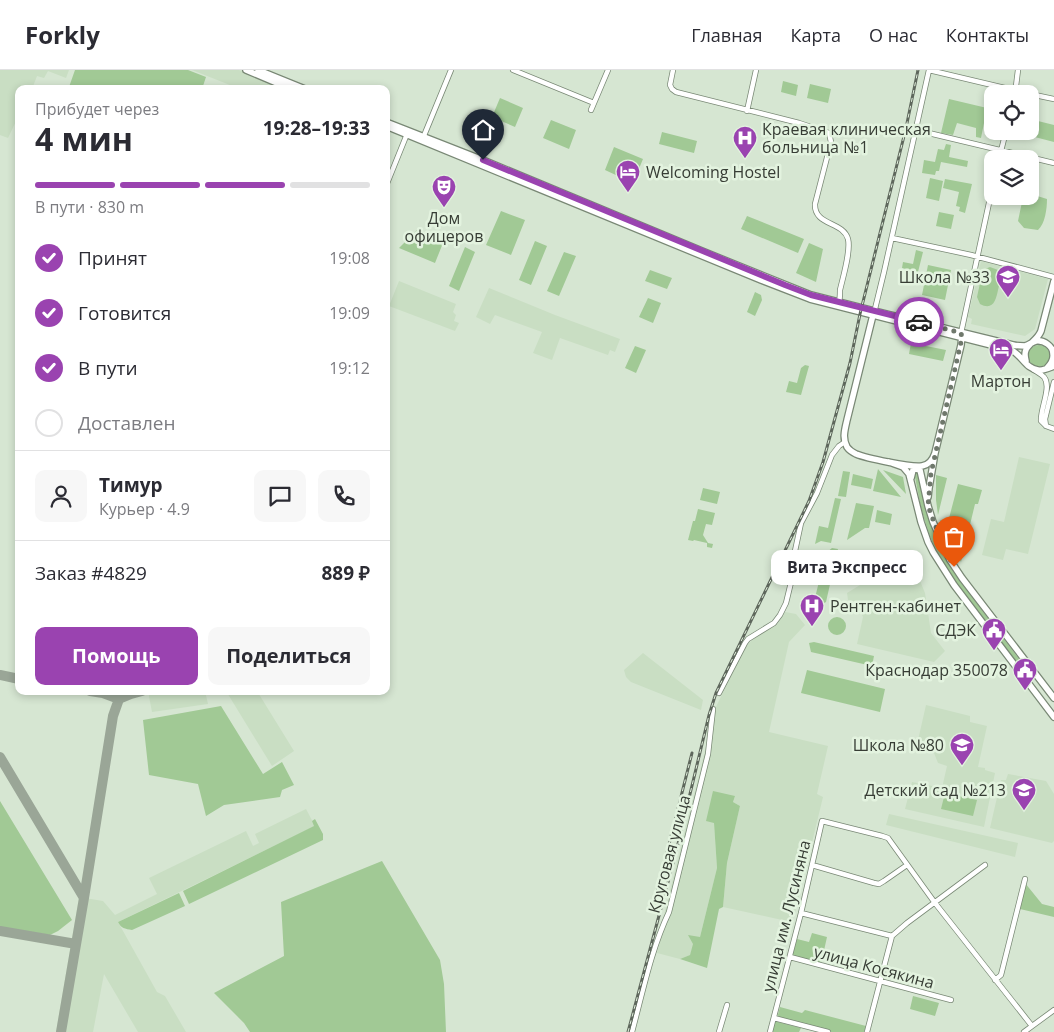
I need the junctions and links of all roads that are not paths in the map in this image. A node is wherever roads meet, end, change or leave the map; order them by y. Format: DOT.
graph roads {
  1 [pos="246,70"];
  2 [pos="258,70"];
  3 [pos="451,70"];
  4 [pos="514,70"];
  5 [pos="608,70"];
  6 [pos="673,70"];
  7 [pos="756,70"];
  8 [pos="929,70"];
  9 [pos="1018,70"];
  10 [pos="282,85"];
  11 [pos="295,85"];
  12 [pos="988,85"];
  13 [pos="1016,85"];
  14 [pos="1039,96"];
  15 [pos="1054,99"];
  16 [pos="594,103"];
  17 [pos="591,110"];
  18 [pos="747,111"];
  19 [pos="390,124"];
  20 [pos="390,127"];
  21 [pos="916,130"];
  22 [pos="407,132"];
  23 [pos="423,138"];
  24 [pos="997,150"];
  25 [pos="1039,160"];
  26 [pos="1054,163"];
  27 [pos="390,176"];
  28 [pos="988,205"];
  29 [pos="892,238"];
  30 [pos="977,257"];
  31 [pos="1054,277"];
  32 [pos="1054,281"];
  33 [pos="840,302"];
  34 [pos="874,313"];
  35 [pos="962,335"];
  36 [pos="1032,343"];
  37 [pos="1054,355"];
  38 [pos="1027,363"];
  39 [pos="1054,366"];
  40 [pos="1047,368"];
  41 [pos="1033,369"];
  42 [pos="1054,383"];
  43 [pos="1046,426"];
  44 [pos="1054,429"];
  45 [pos="845,442"];
  46 [pos="935,453"];
  47 [pos="889,462"];
  48 [pos="911,480"];
  49 [pos="928,506"];
  50 [pos="1032,670"];
  51 [pos="1025,679"];
  52 [pos="1043,684"];
  53 [pos="1032,689"];
  54 [pos="719,693"];
  55 [pos="1054,698"];
  56 [pos="713,710"];
  57 [pos="1054,717"];
  58 [pos="812,865"];
  59 [pos="907,865"];
  60 [pos="985,865"];
  61 [pos="1025,879"];
  62 [pos="934,903"];
  63 [pos="801,913"];
  64 [pos="892,936"];
  65 [pos="790,957"];
  66 [pos="995,980"];
  67 [pos="881,982"];
  68 [pos="951,1000"];
  69 [pos="727,1005"];
  70 [pos="1054,1010"];
  71 [pos="774,1018"];
  72 [pos="804,1026"];
  73 [pos="1032,1026"];
  74 [pos="632,1032"];
  75 [pos="719,1032"];
  76 [pos="770,1032"];
  77 [pos="802,1032"];
  78 [pos="828,1032"];
  79 [pos="867,1032"];
  80 [pos="1024,1032"];
  1 -- 10 [label="main road"];
  2 -- 11 [label="main road"];
  3 -- 23 [label="street"];
  4 -- 16 [label="street"];
  5 -- 16 [label="street"];
  6 -- 18 [label="street"];
  7 -- 18 [label="street"];
  8 -- 12 [label="street"];
  8 -- 21 [label="street"];
  9 -- 13 [label="street"];
  14 -- 15 [label="street"];
  16 -- 17 [label="street"];
  18 -- 33 [label="street"];
  19 -- 22 [label="main road"];
  20 -- 22 [label="main road"];
  21 -- 24 [label="street"];
  21 -- 29 [label="street"];
  22 -- 23 [label="main road"];
  22 -- 27 [label="street"];
  23 -- 33 [label="main road"];
  23 -- 34 [label="main road"];
  25 -- 26 [label="street"];
  28 -- 30 [label="street"];
  29 -- 30 [label="street"];
  29 -- 34 [label="street"];
  30 -- 31 [label="street"];
  30 -- 35 [label="street"];
  32 -- 36 [label="main road"];
  33 -- 34 [label="main road"];
  34 -- 35 [label="main road"];
  34 -- 45 [label="main road"];
  35 -- 36 [label="main road"];
  35 -- 38 [label="main road"];
  35 -- 46 [label="main road"];
  36 -- 37 [label="main road"];
  36 -- 38 [label="main road"];
  37 -- 40 [label="main road"];
  38 -- 41 [label="main road"];
  39 -- 40 [label="main road"];
  40 -- 41 [label="main road"];
  41 -- 43 [label="street"];
  42 -- 43 [label="street"];
  43 -- 44 [label="street"];
  45 -- 47 [label="main road"];
  45 -- 54 [label="street"];
  46 -- 47 [label="main road"];
  46 -- 49 [label="main road"];
  47 -- 48 [label="main road"];
  48 -- 49 [label="main road"];
  48 -- 51 [label="main road"];
  49 -- 50 [label="main road"];
  50 -- 51 [label="main road"];
  50 -- 52 [label="main road"];
  51 -- 53 [label="main road"];
  52 -- 53 [label="main road"];
  52 -- 55 [label="main road"];
  53 -- 57 [label="main road"];
  56 -- 74 [label="street, Круговая улица"];
  58 -- 59 [label="street"];
  58 -- 59 [label="street, улица им. Лусиняна"];
  58 -- 63 [label="street, улица им. Лусиняна"];
  59 -- 62 [label="street"];
  60 -- 62 [label="street"];
  61 -- 66 [label="street"];
  62 -- 64 [label="street"];
  62 -- 66 [label="street"];
  63 -- 64 [label="street"];
  63 -- 65 [label="street, улица им. Лусиняна"];
  64 -- 67 [label="street"];
  65 -- 67 [label="street, улица Косякина"];
  65 -- 71 [label="street, улица им. Лусиняна"];
  66 -- 73 [label="street"];
  67 -- 68 [label="street, улица Косякина"];
  67 -- 79 [label="street"];
  69 -- 75 [label="street"];
  70 -- 73 [label="street"];
  71 -- 72 [label="street"];
  71 -- 76 [label="street, улица им. Лусиняна"];
  72 -- 77 [label="street"];
  72 -- 78 [label="street"];
  73 -- 80 [label="street"];
}
